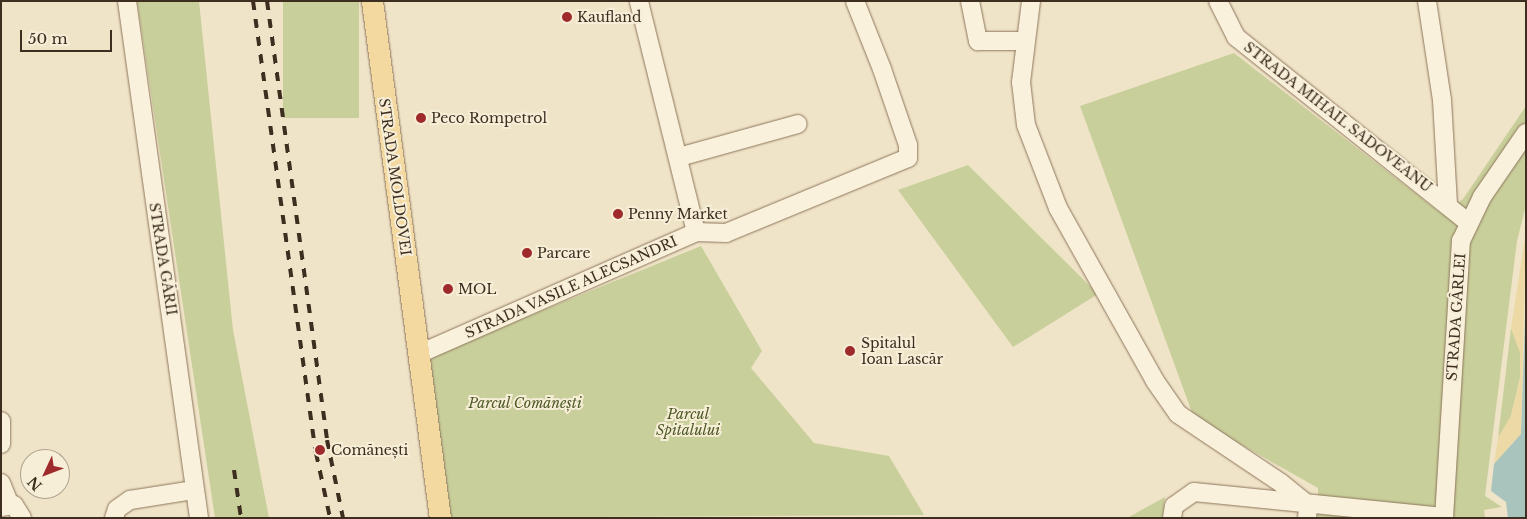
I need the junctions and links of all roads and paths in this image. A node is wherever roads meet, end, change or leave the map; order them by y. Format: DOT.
graph roads {
  1 [pos="127,1"];
  2 [pos="372,1"];
  3 [pos="640,1"];
  4 [pos="855,1"];
  5 [pos="970,1"];
  6 [pos="1031,1"];
  7 [pos="1218,1"];
  8 [pos="1427,1"];
  9 [pos="1025,41"];
  10 [pos="798,124"];
  11 [pos="1526,133"];
  12 [pos="679,158"];
  13 [pos="1448,203"];
  14 [pos="1470,223"];
  15 [pos="696,232"];
  16 [pos="421,353"];
  17 [pos="1,421"];
  18 [pos="1,444"];
  19 [pos="1,484"];
  20 [pos="194,490"];
  21 [pos="5,505"];
  22 [pos="1307,511"];
  23 [pos="1444,517"];
  24 [pos="22,518"];
  25 [pos="114,518"];
  26 [pos="198,518"];
  27 [pos="440,518"];
  28 [pos="1172,518"];
  1 -- 20 [label="street, STRADA GĂRII"];
  2 -- 16 [label="main road, STRADA MOLDOVEI"];
  3 -- 12 [label="street, STRADA VASILE ALECSANDRI"];
  4 -- 15 [label="street"];
  5 -- 9 [label="street"];
  6 -- 9 [label="street"];
  7 -- 13 [label="street, STRADA MIHAIL SADOVEANU"];
  8 -- 13 [label="street, STRADA MIHAIL SADOVEANU"];
  9 -- 22 [label="street"];
  10 -- 12 [label="street"];
  11 -- 14 [label="street, STRADA GÂRLEI"];
  12 -- 15 [label="street, STRADA VASILE ALECSANDRI"];
  13 -- 14 [label="street, STRADA MIHAIL SADOVEANU"];
  14 -- 23 [label="street, STRADA GÂRLEI"];
  15 -- 16 [label="street, STRADA VASILE ALECSANDRI"];
  16 -- 27 [label="main road, STRADA MOLDOVEI"];
  17 -- 18 [label="street"];
  19 -- 21 [label="street"];
  20 -- 25 [label="street"];
  20 -- 26 [label="street, STRADA GĂRII"];
  21 -- 24 [label="street"];
  22 -- 23 [label="street"];
  22 -- 28 [label="street"];
}
